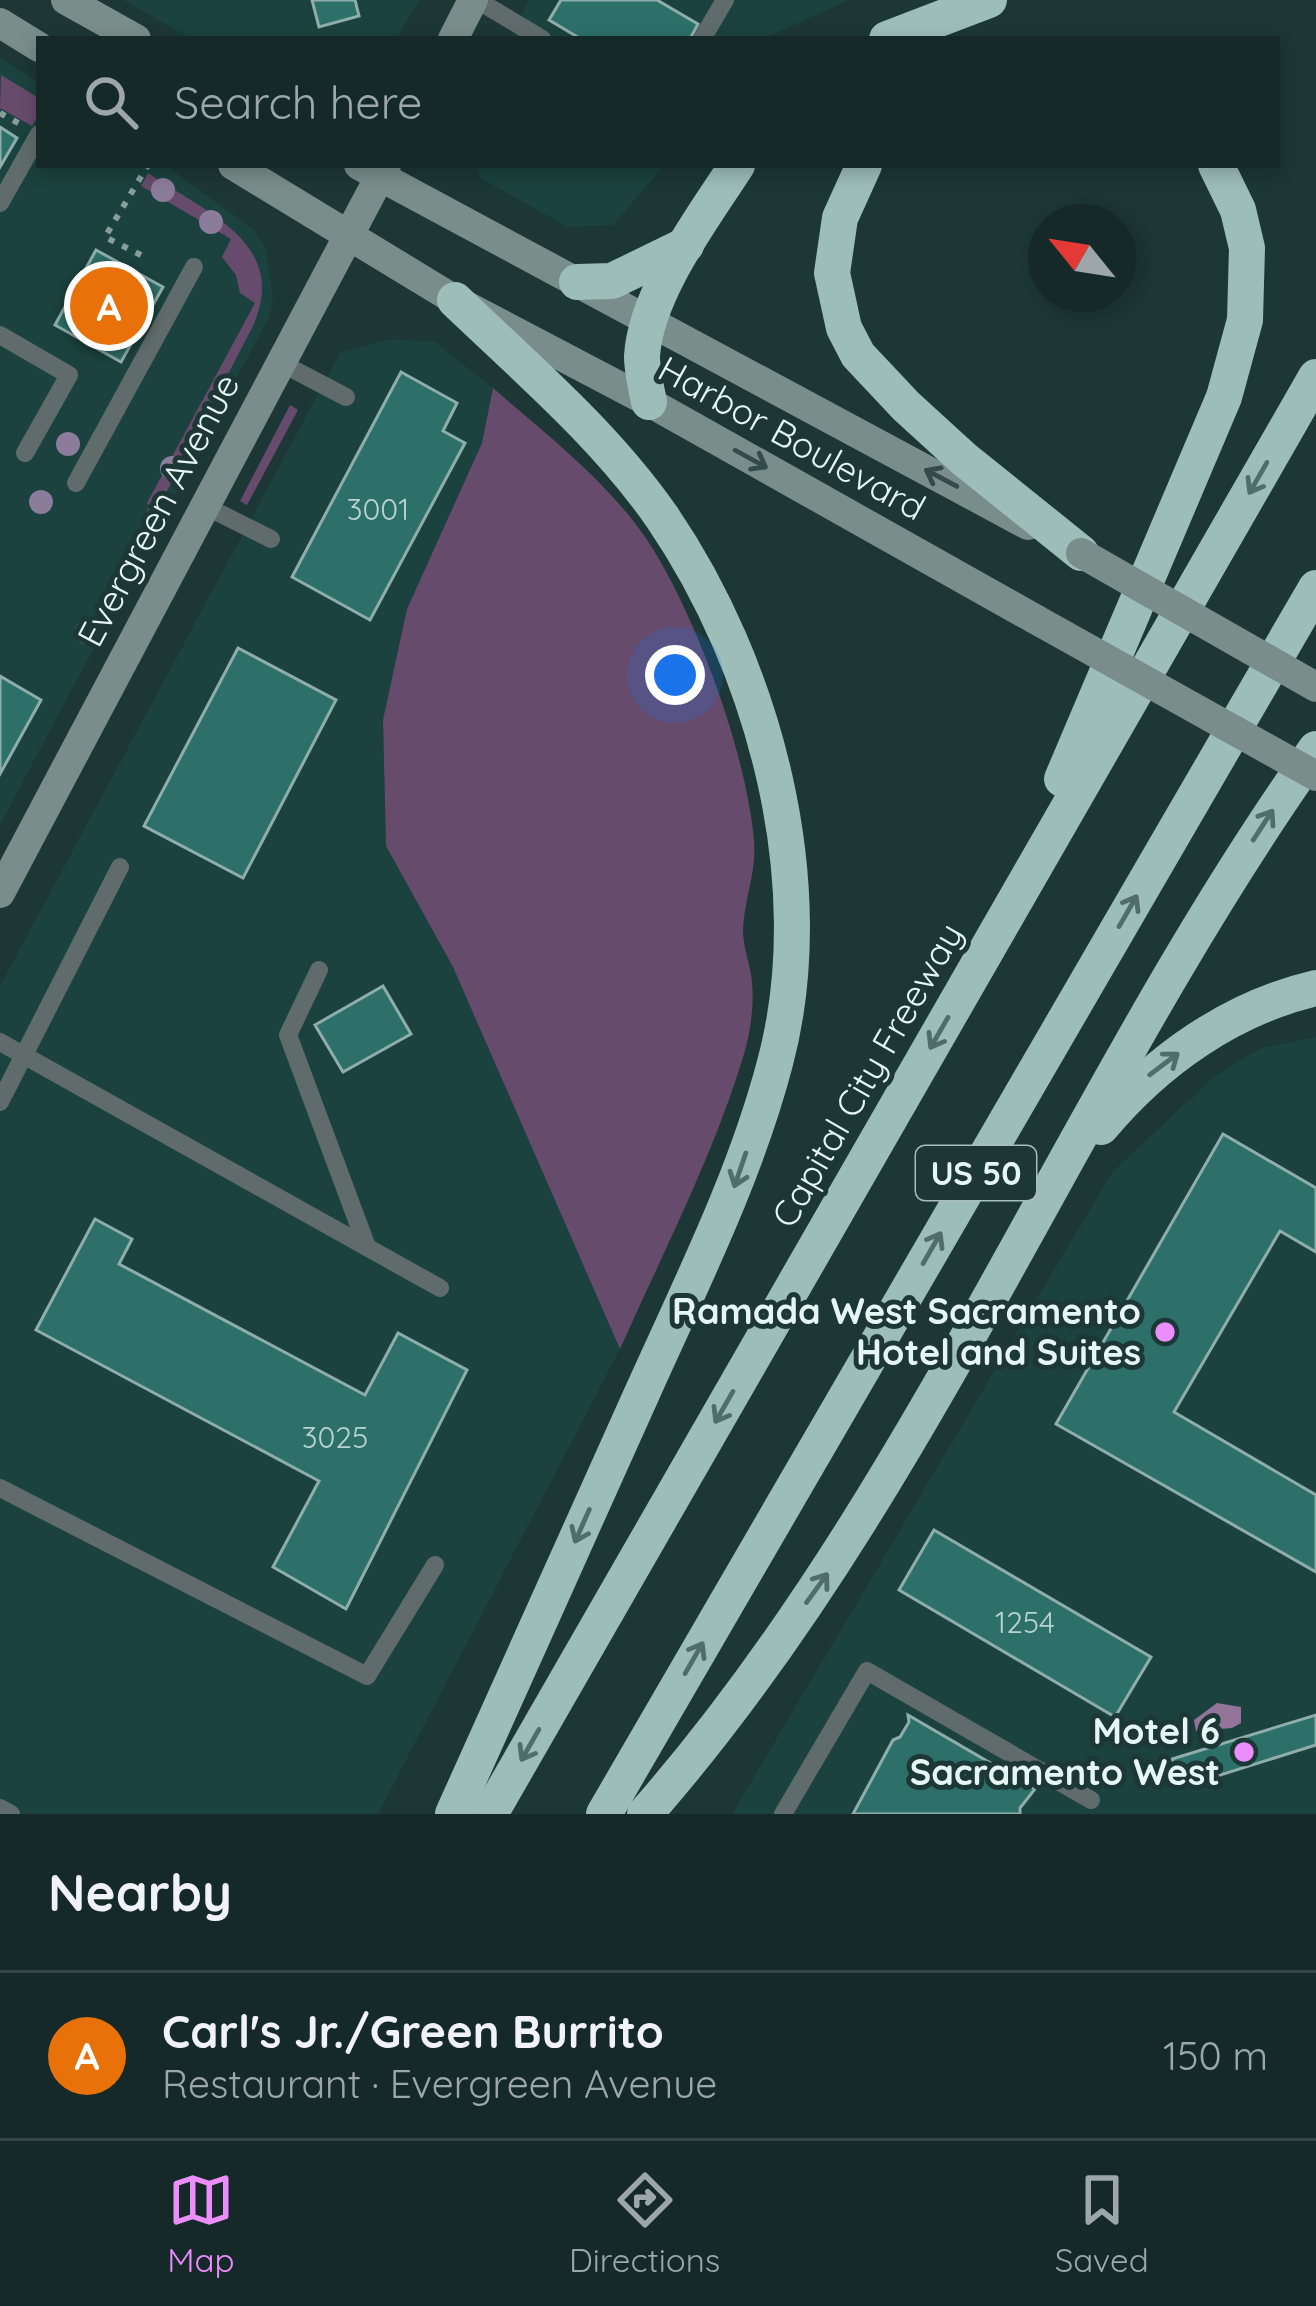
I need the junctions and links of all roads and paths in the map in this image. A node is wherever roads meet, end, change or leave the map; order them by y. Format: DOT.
graph roads {
  1 [pos="475,0"];
  2 [pos="989,0"];
  3 [pos="722,1"];
  4 [pos="81,4"];
  5 [pos="0,23"];
  6 [pos="131,36"];
  7 [pos="455,36"];
  8 [pos="537,36"];
  9 [pos="704,36"];
  10 [pos="895,36"];
  11 [pos="36,44"];
  12 [pos="0,113"];
  13 [pos="34,131"];
  14 [pos="146,168"];
  15 [pos="238,168"];
  16 [pos="735,168"];
  17 [pos="863,168"];
  18 [pos="1217,168"];
  19 [pos="374,169"];
  20 [pos="0,203"];
  21 [pos="349,236"];
  22 [pos="686,245"];
  23 [pos="141,255"];
  24 [pos="194,267"];
  25 [pos="577,282"];
  26 [pos="455,300"];
  27 [pos="648,320"];
  28 [pos="0,335"];
  29 [pos="281,363"];
  30 [pos="1316,377"];
  31 [pos="346,398"];
  32 [pos="649,402"];
  33 [pos="25,453"];
  34 [pos="76,483"];
  35 [pos="206,506"];
  36 [pos="271,539"];
  37 [pos="1081,553"];
  38 [pos="1316,588"];
  39 [pos="1316,687"];
  40 [pos="1316,748"];
  41 [pos="1316,776"];
  42 [pos="120,867"];
  43 [pos="1,887"];
  44 [pos="998,931"];
  45 [pos="319,970"];
  46 [pos="1316,988"];
  47 [pos="0,1042"];
  48 [pos="24,1056"];
  49 [pos="0,1102"];
  50 [pos="367,1247"];
  51 [pos="1013,1252"];
  52 [pos="440,1288"];
  53 [pos="0,1488"];
  54 [pos="435,1565"];
  55 [pos="1091,1800"];
  56 [pos="0,1808"];
  57 [pos="11,1814"];
  58 [pos="453,1814"];
  59 [pos="490,1814"];
  60 [pos="604,1814"];
  61 [pos="644,1814"];
  62 [pos="783,1814"];
  1 -- 7 [label="main road"];
  1 -- 8 [label="lane"];
  2 -- 10 [label="highway"];
  3 -- 9 [label="lane"];
  4 -- 6 [label="main road"];
  5 -- 11 [label="main road"];
  12 -- 13 [label="path"];
  13 -- 20 [label="lane"];
  14 -- 23 [label="path"];
  15 -- 21 [label="main road, Harbor Boulevard"];
  16 -- 22 [label="highway"];
  17 -- 37 [label="highway"];
  18 -- 44 [label="highway"];
  19 -- 21 [label="main road, Evergreen Avenue"];
  19 -- 25 [label="main road, Harbor Boulevard"];
  21 -- 26 [label="main road, Harbor Boulevard"];
  21 -- 29 [label="main road, Evergreen Avenue"];
  22 -- 25 [label="highway"];
  22 -- 27 [label="highway"];
  24 -- 34 [label="lane"];
  25 -- 27 [label="main road, Harbor Boulevard"];
  26 -- 32 [label="main road, Harbor Boulevard"];
  26 -- 58 [label="highway, one-way"];
  27 -- 32 [label="highway"];
  37 -- 27 [label="main road, Harbor Boulevard, one-way"];
  28 -- 33 [label="lane"];
  29 -- 31 [label="lane"];
  29 -- 35 [label="main road, Evergreen Avenue"];
  30 -- 44 [label="highway, Capital City Freeway / US 50, one-way"];
  32 -- 41 [label="main road, Harbor Boulevard, one-way, bridge"];
  35 -- 36 [label="lane"];
  35 -- 43 [label="main road, Evergreen Avenue"];
  37 -- 39 [label="main road, Harbor Boulevard, bridge"];
  60 -- 38 [label="highway, US 50, one-way"];
  51 -- 40 [label="highway, one-way"];
  42 -- 48 [label="lane"];
  44 -- 59 [label="highway, Capital City Freeway / US 50, one-way"];
  45 -- 50 [label="lane"];
  51 -- 46 [label="highway, one-way"];
  47 -- 48 [label="lane"];
  48 -- 49 [label="lane"];
  48 -- 50 [label="lane"];
  50 -- 52 [label="lane"];
  61 -- 51 [label="highway, one-way"];
  53 -- 54 [label="lane"];
  55 -- 62 [label="lane"];
  56 -- 57 [label="lane"];
}
